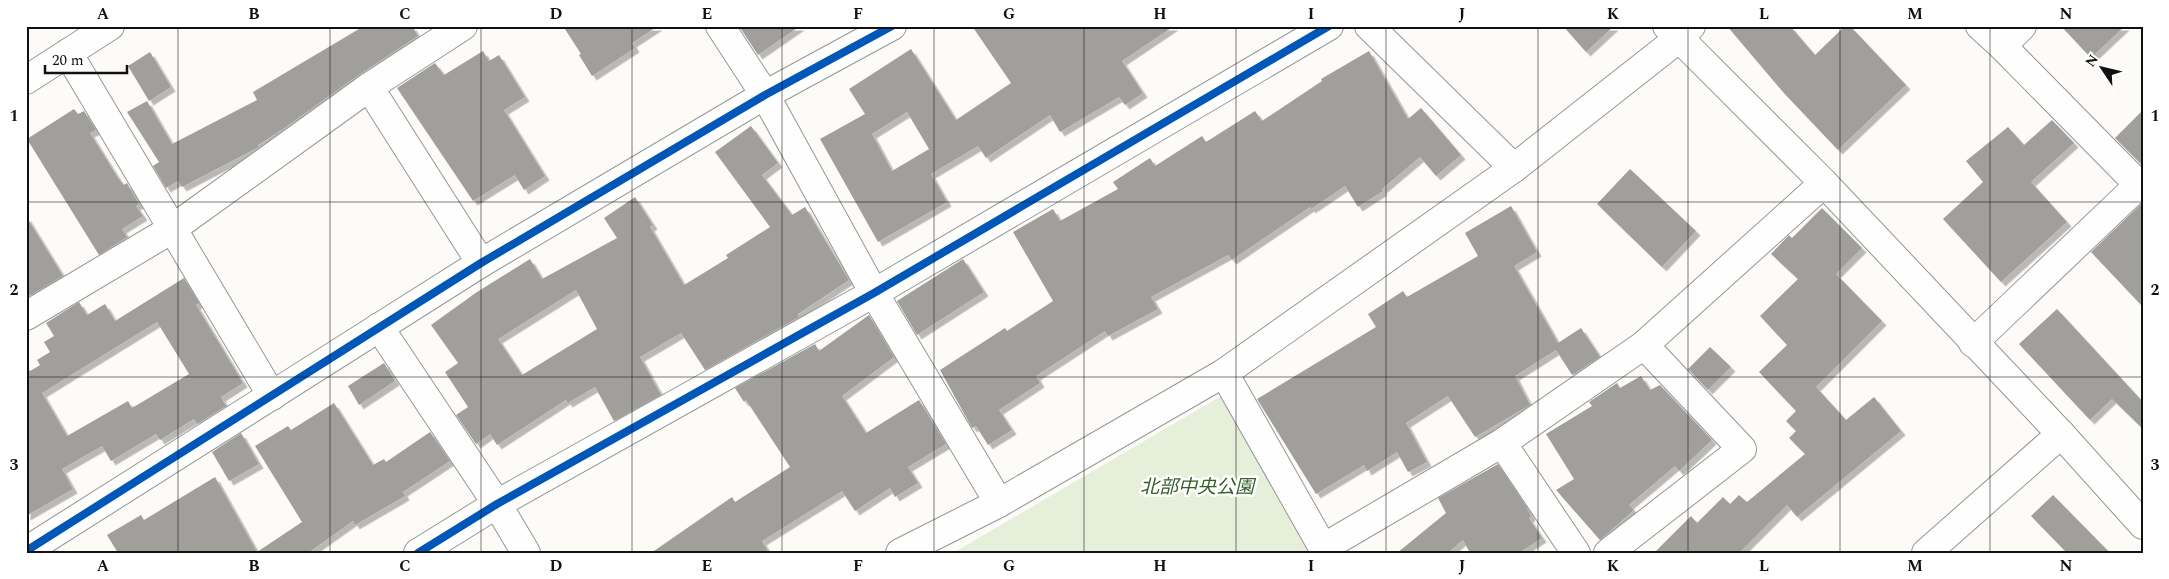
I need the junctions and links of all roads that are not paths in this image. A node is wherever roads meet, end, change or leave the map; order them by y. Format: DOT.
graph roads {
  1 [pos="110,26"];
  2 [pos="463,26"];
  3 [pos="720,26"];
  4 [pos="892,26"];
  5 [pos="1328,26"];
  6 [pos="1370,26"];
  7 [pos="1980,26"];
  8 [pos="2022,26"];
  9 [pos="1679,30"];
  10 [pos="2002,46"];
  11 [pos="68,53"];
  12 [pos="26,80"];
  13 [pos="369,87"];
  14 [pos="765,95"];
  15 [pos="1514,168"];
  16 [pos="1824,183"];
  17 [pos="2141,185"];
  18 [pos="172,229"];
  19 [pos="481,262"];
  20 [pos="874,293"];
  21 [pos="26,316"];
  22 [pos="379,327"];
  23 [pos="1973,342"];
  24 [pos="1644,345"];
  25 [pos="1224,373"];
  26 [pos="272,396"];
  27 [pos="2061,434"];
  28 [pos="1502,443"];
  29 [pos="999,503"];
  30 [pos="497,504"];
  31 [pos="2143,525"];
  32 [pos="1324,550"];
  33 [pos="26,551"];
  34 [pos="418,553"];
  35 [pos="526,553"];
  36 [pos="900,553"];
  37 [pos="1576,553"];
  38 [pos="1608,553"];
  39 [pos="1926,553"];
  1 -- 11 [label="street"];
  2 -- 13 [label="street"];
  3 -- 14 [label="street"];
  4 -- 14 [label="street"];
  5 -- 20 [label="street"];
  6 -- 15 [label="street"];
  7 -- 10 [label="street"];
  8 -- 10 [label="street"];
  9 -- 15 [label="street"];
  9 -- 16 [label="street"];
  10 -- 17 [label="street"];
  11 -- 12 [label="street"];
  11 -- 18 [label="street"];
  13 -- 18 [label="street"];
  13 -- 19 [label="street"];
  14 -- 19 [label="street"];
  14 -- 20 [label="street"];
  15 -- 25 [label="street"];
  16 -- 23 [label="street"];
  16 -- 24 [label="street"];
  17 -- 23 [label="street"];
  18 -- 21 [label="street"];
  18 -- 26 [label="street"];
  19 -- 22 [label="street"];
  20 -- 29 [label="street"];
  20 -- 30 [label="street"];
  22 -- 26 [label="street"];
  22 -- 30 [label="street"];
  23 -- 27 [label="street"];
  24 -- 28 [label="street"];
  24 -- 38 [label="street"];
  25 -- 29 [label="street"];
  25 -- 32 [label="street"];
  26 -- 33 [label="street"];
  27 -- 31 [label="street"];
  27 -- 39 [label="street"];
  28 -- 32 [label="street"];
  28 -- 37 [label="street"];
  29 -- 36 [label="street"];
  30 -- 34 [label="street"];
  30 -- 35 [label="street"];
}
